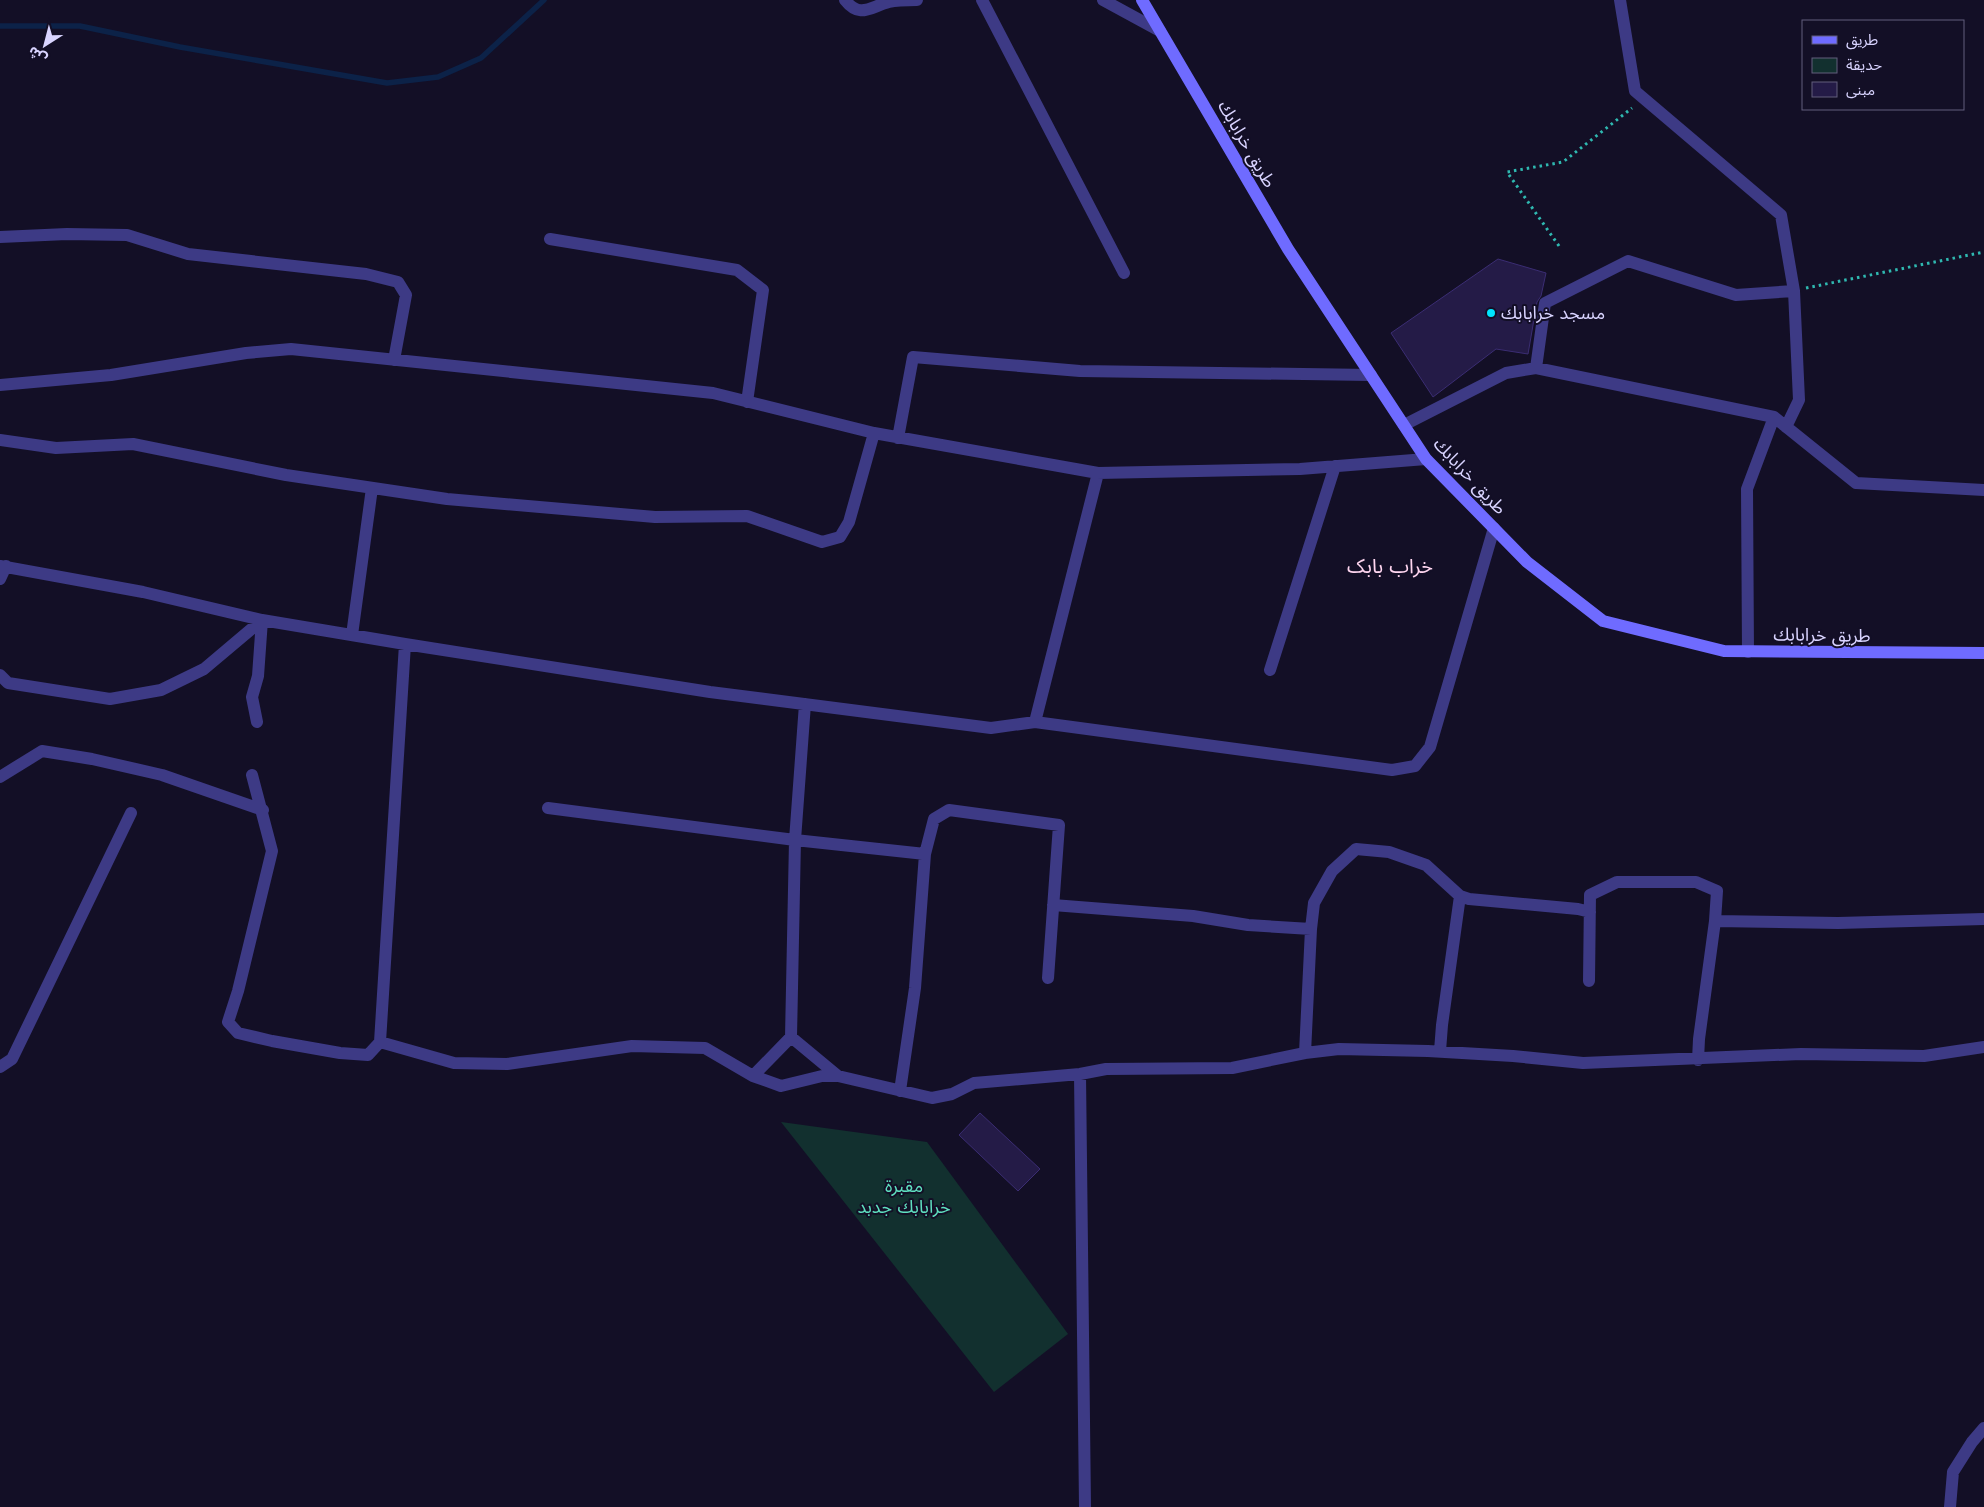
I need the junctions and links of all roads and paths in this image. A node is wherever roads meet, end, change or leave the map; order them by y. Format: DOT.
graph roads {
  1 [pos="845,0"];
  2 [pos="917,0"];
  3 [pos="982,0"];
  4 [pos="1103,0"];
  5 [pos="1142,0"];
  6 [pos="1620,0"];
  7 [pos="1160,31"];
  8 [pos="1644,99"];
  9 [pos="0,236"];
  10 [pos="550,239"];
  11 [pos="1559,246"];
  12 [pos="1984,252"];
  13 [pos="1124,273"];
  14 [pos="1794,291"];
  15 [pos="394,360"];
  16 [pos="1536,368"];
  17 [pos="1371,375"];
  18 [pos="0,385"];
  19 [pos="747,402"];
  20 [pos="1774,417"];
  21 [pos="1404,425"];
  22 [pos="1786,427"];
  23 [pos="874,433"];
  24 [pos="898,438"];
  25 [pos="0,440"];
  26 [pos="1426,459"];
  27 [pos="1335,466"];
  28 [pos="1098,473"];
  29 [pos="372,488"];
  30 [pos="1984,490"];
  31 [pos="1494,528"];
  32 [pos="3,566"];
  33 [pos="0,580"];
  34 [pos="262,620"];
  35 [pos="352,635"];
  36 [pos="405,644"];
  37 [pos="1748,652"];
  38 [pos="1984,654"];
  39 [pos="1270,670"];
  40 [pos="0,675"];
  41 [pos="805,704"];
  42 [pos="257,722"];
  43 [pos="1034,722"];
  44 [pos="252,775"];
  45 [pos="0,777"];
  46 [pos="548,808"];
  47 [pos="263,810"];
  48 [pos="131,813"];
  49 [pos="795,840"];
  50 [pos="926,854"];
  51 [pos="1460,896"];
  52 [pos="1053,905"];
  53 [pos="1590,912"];
  54 [pos="1984,919"];
  55 [pos="1715,921"];
  56 [pos="1311,929"];
  57 [pos="1048,978"];
  58 [pos="1590,981"];
  59 [pos="791,1037"];
  60 [pos="380,1042"];
  61 [pos="1984,1048"];
  62 [pos="1440,1051"];
  63 [pos="1305,1052"];
  64 [pos="1698,1060"];
  65 [pos="0,1067"];
  66 [pos="1080,1074"];
  67 [pos="753,1076"];
  68 [pos="838,1076"];
  69 [pos="900,1091"];
  70 [pos="1984,1428"];
  71 [pos="1085,1507"];
  72 [pos="1950,1507"];
  1 -- 2 [label="street"];
  3 -- 13 [label="street"];
  4 -- 7 [label="street"];
  5 -- 7 [label="main road, طريق خرابابك"];
  6 -- 8 [label="street"];
  7 -- 17 [label="main road, طريق خرابابك"];
  8 -- 11 [label="path"];
  8 -- 14 [label="street"];
  9 -- 15 [label="street"];
  10 -- 19 [label="street"];
  12 -- 14 [label="path"];
  14 -- 16 [label="street"];
  14 -- 22 [label="street"];
  15 -- 18 [label="street"];
  15 -- 19 [label="street"];
  16 -- 20 [label="street"];
  16 -- 21 [label="street"];
  17 -- 21 [label="main road, طريق خرابابك"];
  17 -- 24 [label="street"];
  19 -- 23 [label="street"];
  20 -- 22 [label="street"];
  20 -- 37 [label="street"];
  21 -- 26 [label="main road, طريق خرابابك"];
  22 -- 30 [label="street"];
  23 -- 24 [label="street"];
  23 -- 29 [label="street"];
  24 -- 28 [label="street"];
  25 -- 29 [label="street"];
  26 -- 27 [label="street"];
  26 -- 31 [label="main road, طريق خرابابك"];
  27 -- 28 [label="street"];
  27 -- 39 [label="street"];
  28 -- 43 [label="street"];
  29 -- 35 [label="street"];
  31 -- 37 [label="main road, طريق خرابابك"];
  31 -- 43 [label="street"];
  32 -- 33 [label="street"];
  32 -- 34 [label="street"];
  34 -- 35 [label="street"];
  34 -- 40 [label="street"];
  34 -- 42 [label="street"];
  35 -- 36 [label="street"];
  36 -- 41 [label="street"];
  36 -- 60 [label="street"];
  37 -- 38 [label="main road, طريق خرابابك"];
  41 -- 43 [label="street"];
  41 -- 49 [label="street"];
  44 -- 47 [label="street"];
  45 -- 47 [label="street"];
  46 -- 49 [label="street"];
  47 -- 60 [label="street"];
  48 -- 65 [label="street"];
  49 -- 50 [label="street"];
  49 -- 59 [label="street"];
  50 -- 52 [label="street"];
  50 -- 69 [label="street"];
  51 -- 53 [label="street"];
  51 -- 56 [label="street"];
  51 -- 62 [label="street"];
  52 -- 56 [label="street"];
  52 -- 57 [label="street"];
  53 -- 55 [label="street"];
  53 -- 58 [label="street"];
  54 -- 55 [label="street"];
  55 -- 64 [label="street"];
  56 -- 63 [label="street"];
  59 -- 67 [label="street"];
  59 -- 68 [label="street"];
  60 -- 67 [label="street"];
  61 -- 64 [label="street"];
  62 -- 63 [label="street"];
  62 -- 64 [label="street"];
  63 -- 66 [label="street"];
  66 -- 69 [label="street"];
  66 -- 71 [label="street"];
  67 -- 68 [label="street"];
  68 -- 69 [label="street"];
  70 -- 72 [label="street"];
}
